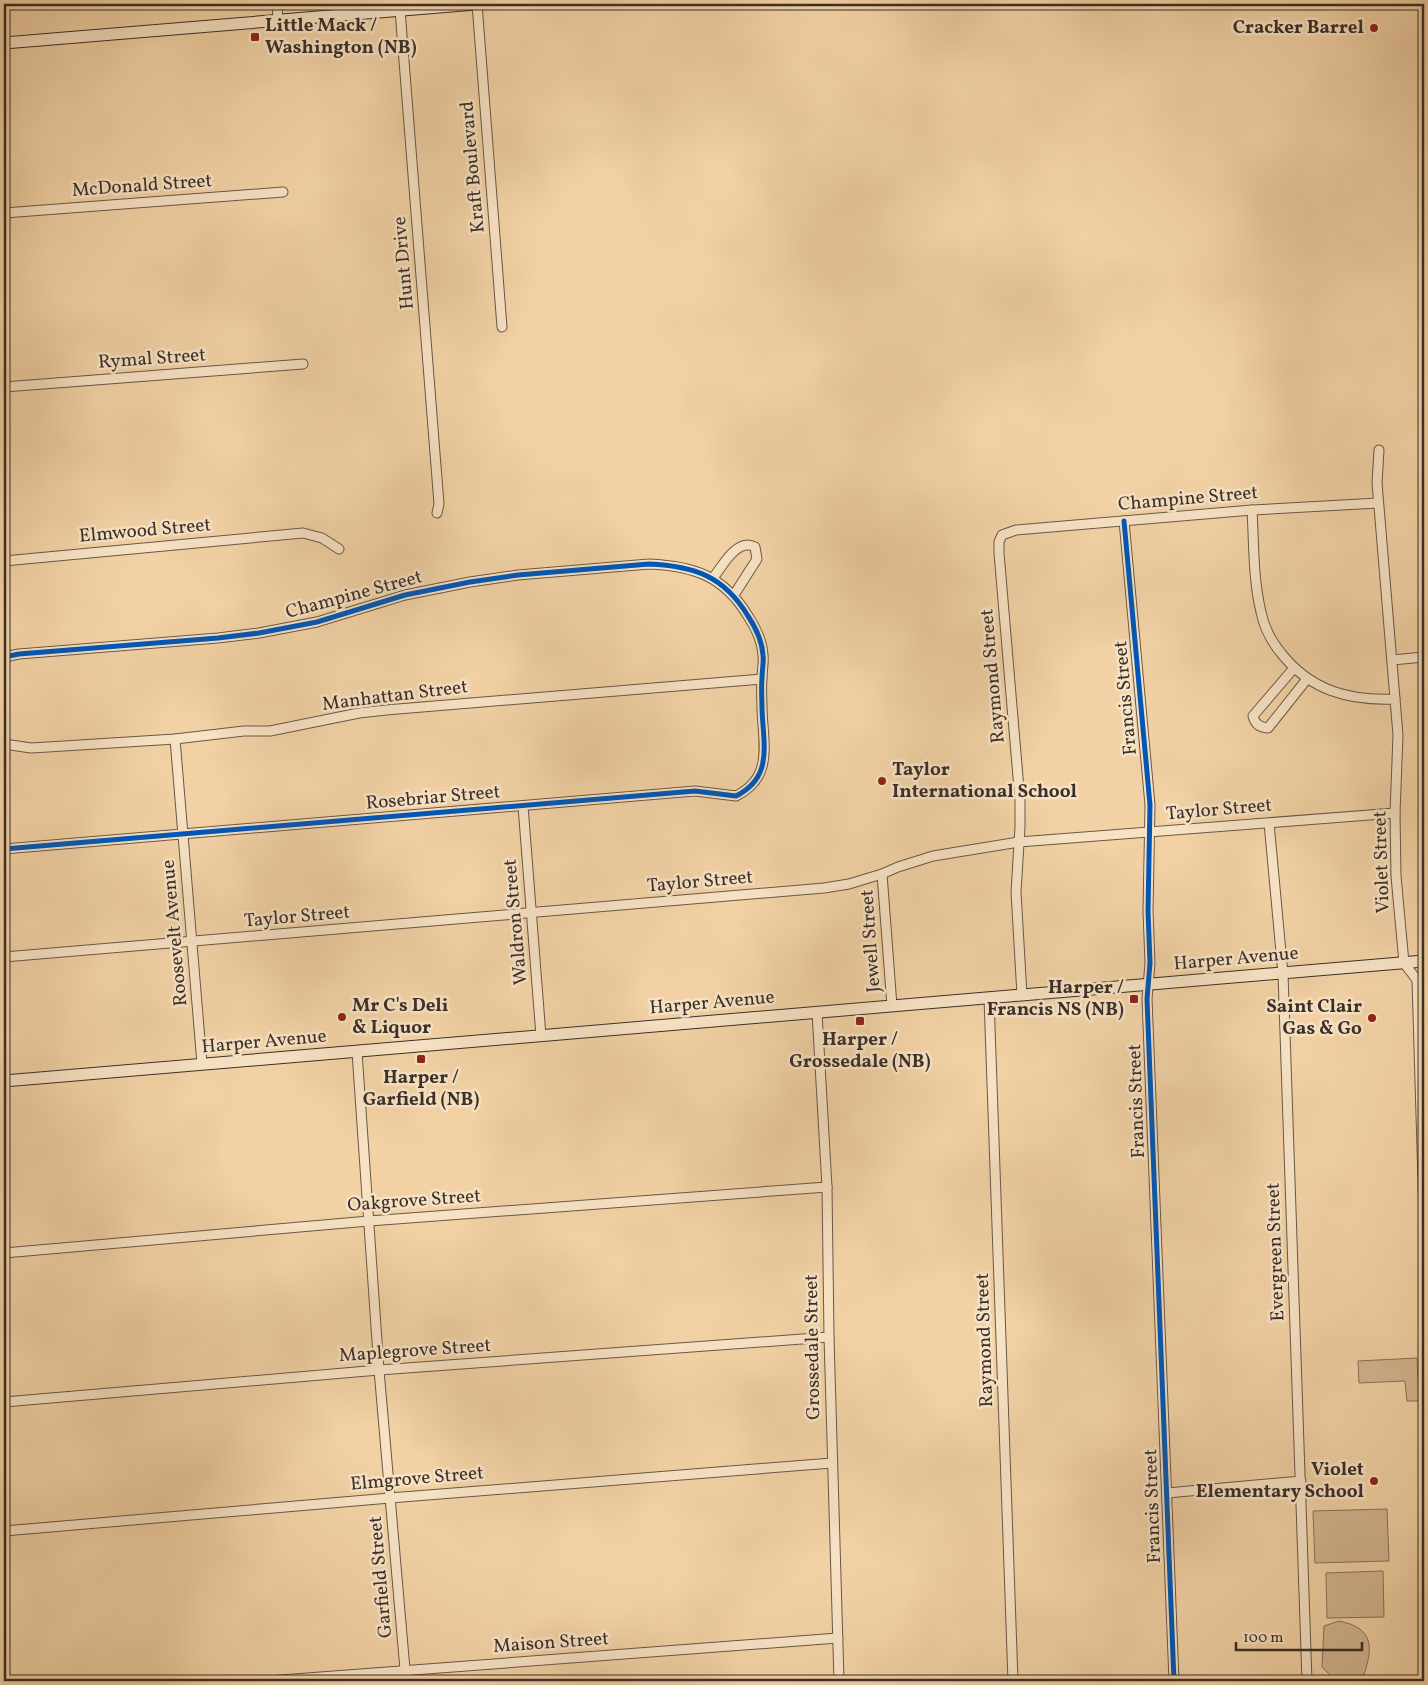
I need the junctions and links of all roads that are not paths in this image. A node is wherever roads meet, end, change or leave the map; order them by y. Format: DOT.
graph roads {
  1 [pos="277,4"];
  2 [pos="476,4"];
  3 [pos="400,10"];
  4 [pos="278,20"];
  5 [pos="4,43"];
  6 [pos="283,192"];
  7 [pos="4,213"];
  8 [pos="502,327"];
  9 [pos="303,364"];
  10 [pos="4,387"];
  11 [pos="1379,450"];
  12 [pos="1378,503"];
  13 [pos="1252,510"];
  14 [pos="437,513"];
  15 [pos="1124,521"];
  16 [pos="1002,535"];
  17 [pos="339,549"];
  18 [pos="4,560"];
  19 [pos="713,578"];
  20 [pos="734,595"];
  21 [pos="1424,657"];
  22 [pos="1392,660"];
  23 [pos="4,661"];
  24 [pos="1294,668"];
  25 [pos="762,679"];
  26 [pos="1307,679"];
  27 [pos="1395,699"];
  28 [pos="175,739"];
  29 [pos="4,744"];
  30 [pos="523,806"];
  31 [pos="1395,813"];
  32 [pos="1269,823"];
  33 [pos="1151,832"];
  34 [pos="183,834"];
  35 [pos="1019,842"];
  36 [pos="4,849"];
  37 [pos="882,874"];
  38 [pos="532,913"];
  39 [pos="192,942"];
  40 [pos="4,957"];
  41 [pos="1424,961"];
  42 [pos="1404,963"];
  43 [pos="1283,974"];
  44 [pos="1149,984"];
  45 [pos="1022,995"];
  46 [pos="990,998"];
  47 [pos="892,1006"];
  48 [pos="817,1012"];
  49 [pos="542,1036"];
  50 [pos="357,1052"];
  51 [pos="202,1064"];
  52 [pos="4,1081"];
  53 [pos="827,1187"];
  54 [pos="1424,1216"];
  55 [pos="369,1221"];
  56 [pos="4,1253"];
  57 [pos="829,1337"];
  58 [pos="379,1370"];
  59 [pos="4,1402"];
  60 [pos="832,1463"];
  61 [pos="1301,1481"];
  62 [pos="1167,1493"];
  63 [pos="390,1498"];
  64 [pos="4,1531"];
  65 [pos="838,1638"];
  66 [pos="405,1670"];
  67 [pos="267,1681"];
  68 [pos="406,1681"];
  69 [pos="839,1681"];
  70 [pos="1013,1681"];
  71 [pos="1174,1681"];
  72 [pos="1307,1681"];
  1 -- 4 [label="street"];
  2 -- 3 [label="main road"];
  2 -- 8 [label="street, Kraft Boulevard"];
  3 -- 4 [label="main road"];
  3 -- 14 [label="street, Hunt Drive"];
  4 -- 5 [label="main road"];
  6 -- 7 [label="street, McDonald Street"];
  9 -- 10 [label="street, Rymal Street"];
  11 -- 12 [label="street, Violet Street"];
  12 -- 13 [label="street, Champine Street"];
  12 -- 22 [label="street, Violet Street"];
  13 -- 15 [label="street, Champine Street"];
  13 -- 24 [label="street"];
  15 -- 16 [label="street, Champine Street"];
  15 -- 33 [label="street, Francis Street"];
  16 -- 35 [label="street, Raymond Street"];
  17 -- 18 [label="street, Elmwood Street"];
  19 -- 20 [label="street, Champine Street"];
  19 -- 20 [label="street"];
  19 -- 23 [label="street, Champine Street"];
  20 -- 25 [label="street, Champine Street"];
  21 -- 22 [label="street"];
  22 -- 27 [label="street, Violet Street"];
  24 -- 26 [label="street"];
  24 -- 26 [label="street"];
  25 -- 28 [label="street, Manhattan Street"];
  25 -- 30 [label="street, Rosebriar Street"];
  26 -- 27 [label="street"];
  27 -- 31 [label="street, Violet Street"];
  28 -- 29 [label="street, Manhattan Street"];
  28 -- 34 [label="street, Roosevelt Avenue"];
  30 -- 34 [label="street, Rosebriar Street"];
  30 -- 38 [label="street, Waldron Street"];
  31 -- 32 [label="street, Taylor Street"];
  31 -- 42 [label="street, Violet Street"];
  32 -- 33 [label="street, Taylor Street"];
  32 -- 43 [label="street, Evergreen Street"];
  33 -- 35 [label="street, Taylor Street"];
  33 -- 44 [label="street, Francis Street"];
  34 -- 36 [label="street, Rosebriar Street"];
  34 -- 39 [label="street, Roosevelt Avenue"];
  35 -- 37 [label="street, Taylor Street"];
  35 -- 45 [label="street, Raymond Street"];
  37 -- 38 [label="street, Taylor Street"];
  37 -- 47 [label="street, Jewell Street"];
  38 -- 39 [label="street, Taylor Street"];
  38 -- 49 [label="street, Waldron Street"];
  39 -- 40 [label="street, Taylor Street"];
  39 -- 51 [label="street, Roosevelt Avenue"];
  41 -- 42 [label="main road, Harper Avenue"];
  42 -- 43 [label="main road, Harper Avenue"];
  42 -- 54 [label="street, Violet Street"];
  43 -- 44 [label="main road, Harper Avenue"];
  43 -- 61 [label="street, Evergreen Street"];
  44 -- 45 [label="main road, Harper Avenue"];
  44 -- 62 [label="street, Francis Street"];
  45 -- 46 [label="main road, Harper Avenue"];
  46 -- 47 [label="main road, Harper Avenue"];
  46 -- 70 [label="street, Raymond Street"];
  47 -- 48 [label="main road, Harper Avenue"];
  48 -- 49 [label="main road, Harper Avenue"];
  48 -- 53 [label="street, Grossedale Street"];
  49 -- 50 [label="main road, Harper Avenue"];
  50 -- 51 [label="main road, Harper Avenue"];
  50 -- 55 [label="street, Garfield Street"];
  51 -- 52 [label="main road, Harper Avenue"];
  53 -- 55 [label="street, Oakgrove Street"];
  53 -- 57 [label="street, Grossedale Street"];
  55 -- 56 [label="street, Oakgrove Street"];
  55 -- 58 [label="street, Garfield Street"];
  57 -- 58 [label="street, Maplegrove Street"];
  57 -- 60 [label="street, Grossedale Street"];
  58 -- 59 [label="street, Maplegrove Street"];
  58 -- 63 [label="street, Garfield Street"];
  60 -- 63 [label="street, Elmgrove Street"];
  60 -- 65 [label="street, Grossedale Street"];
  61 -- 62 [label="street"];
  61 -- 72 [label="street, Evergreen Street"];
  62 -- 71 [label="street, Francis Street"];
  63 -- 64 [label="street, Elmgrove Street"];
  63 -- 66 [label="street, Garfield Street"];
  65 -- 66 [label="street, Maison Street"];
  65 -- 69 [label="street, Grossedale Street"];
  66 -- 67 [label="street, Maison Street"];
  66 -- 68 [label="street, Garfield Street"];
}
